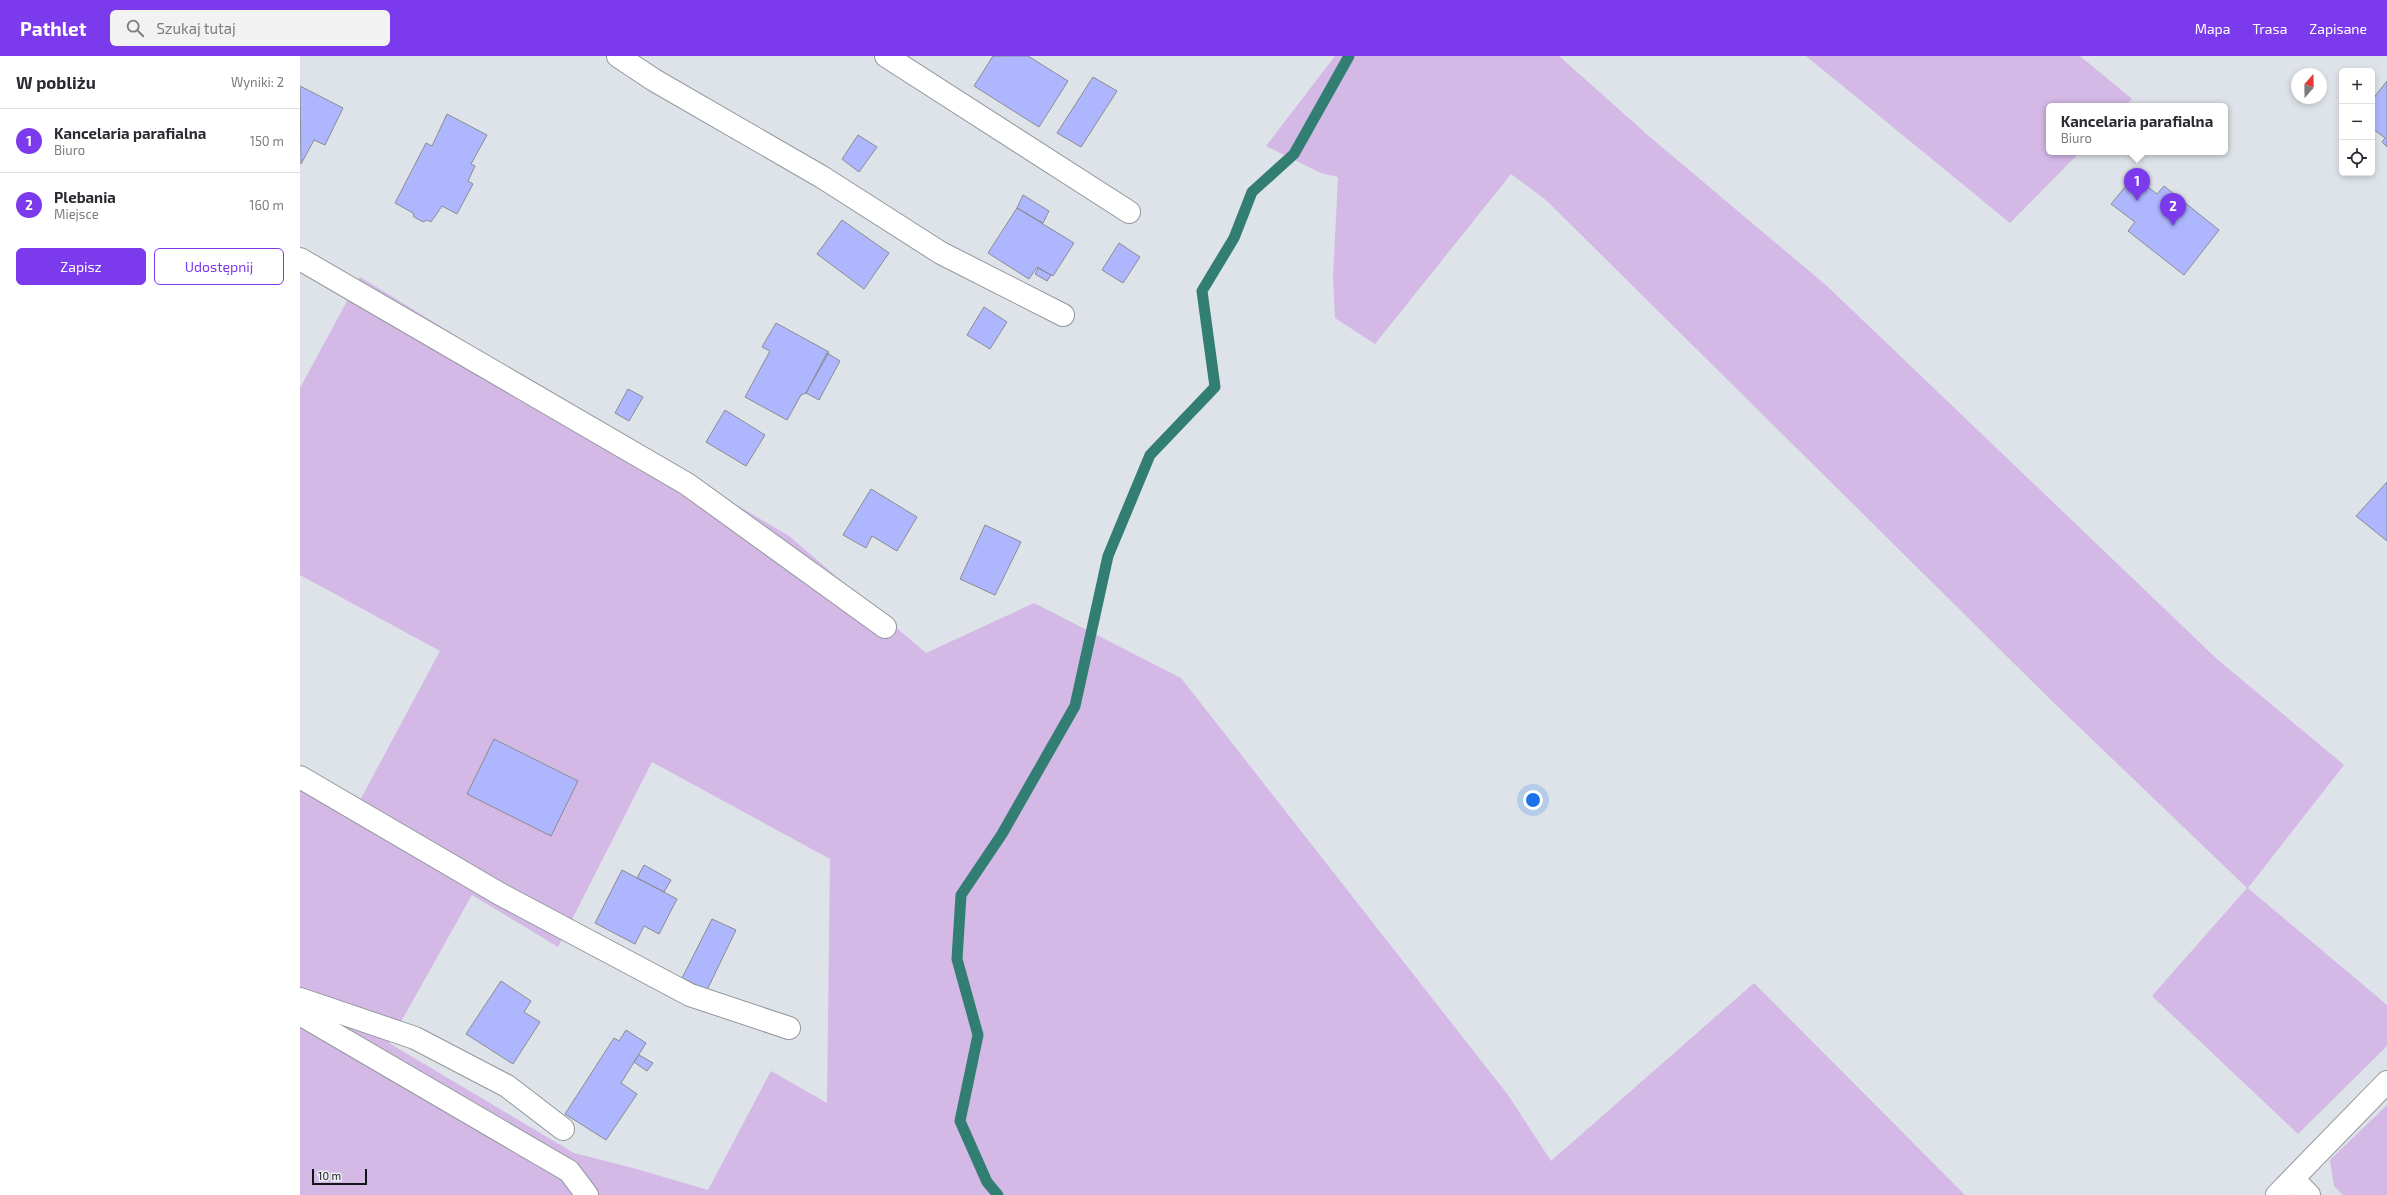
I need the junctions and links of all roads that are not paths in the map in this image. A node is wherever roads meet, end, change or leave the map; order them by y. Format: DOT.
graph roads {
  1 [pos="618,56"];
  2 [pos="886,56"];
  3 [pos="1129,212"];
  4 [pos="300,259"];
  5 [pos="1063,314"];
  6 [pos="885,627"];
  7 [pos="300,777"];
  8 [pos="300,999"];
  9 [pos="300,1014"];
  10 [pos="789,1028"];
  11 [pos="2387,1082"];
  12 [pos="563,1129"];
  13 [pos="2293,1179"];
  14 [pos="587,1195"];
  15 [pos="2276,1195"];
  16 [pos="2309,1195"];
  1 -- 5 [label="street"];
  2 -- 3 [label="street"];
  4 -- 6 [label="street"];
  7 -- 10 [label="street"];
  8 -- 12 [label="street"];
  9 -- 14 [label="street"];
  11 -- 13 [label="street"];
  13 -- 15 [label="street"];
  13 -- 16 [label="street"];
}
